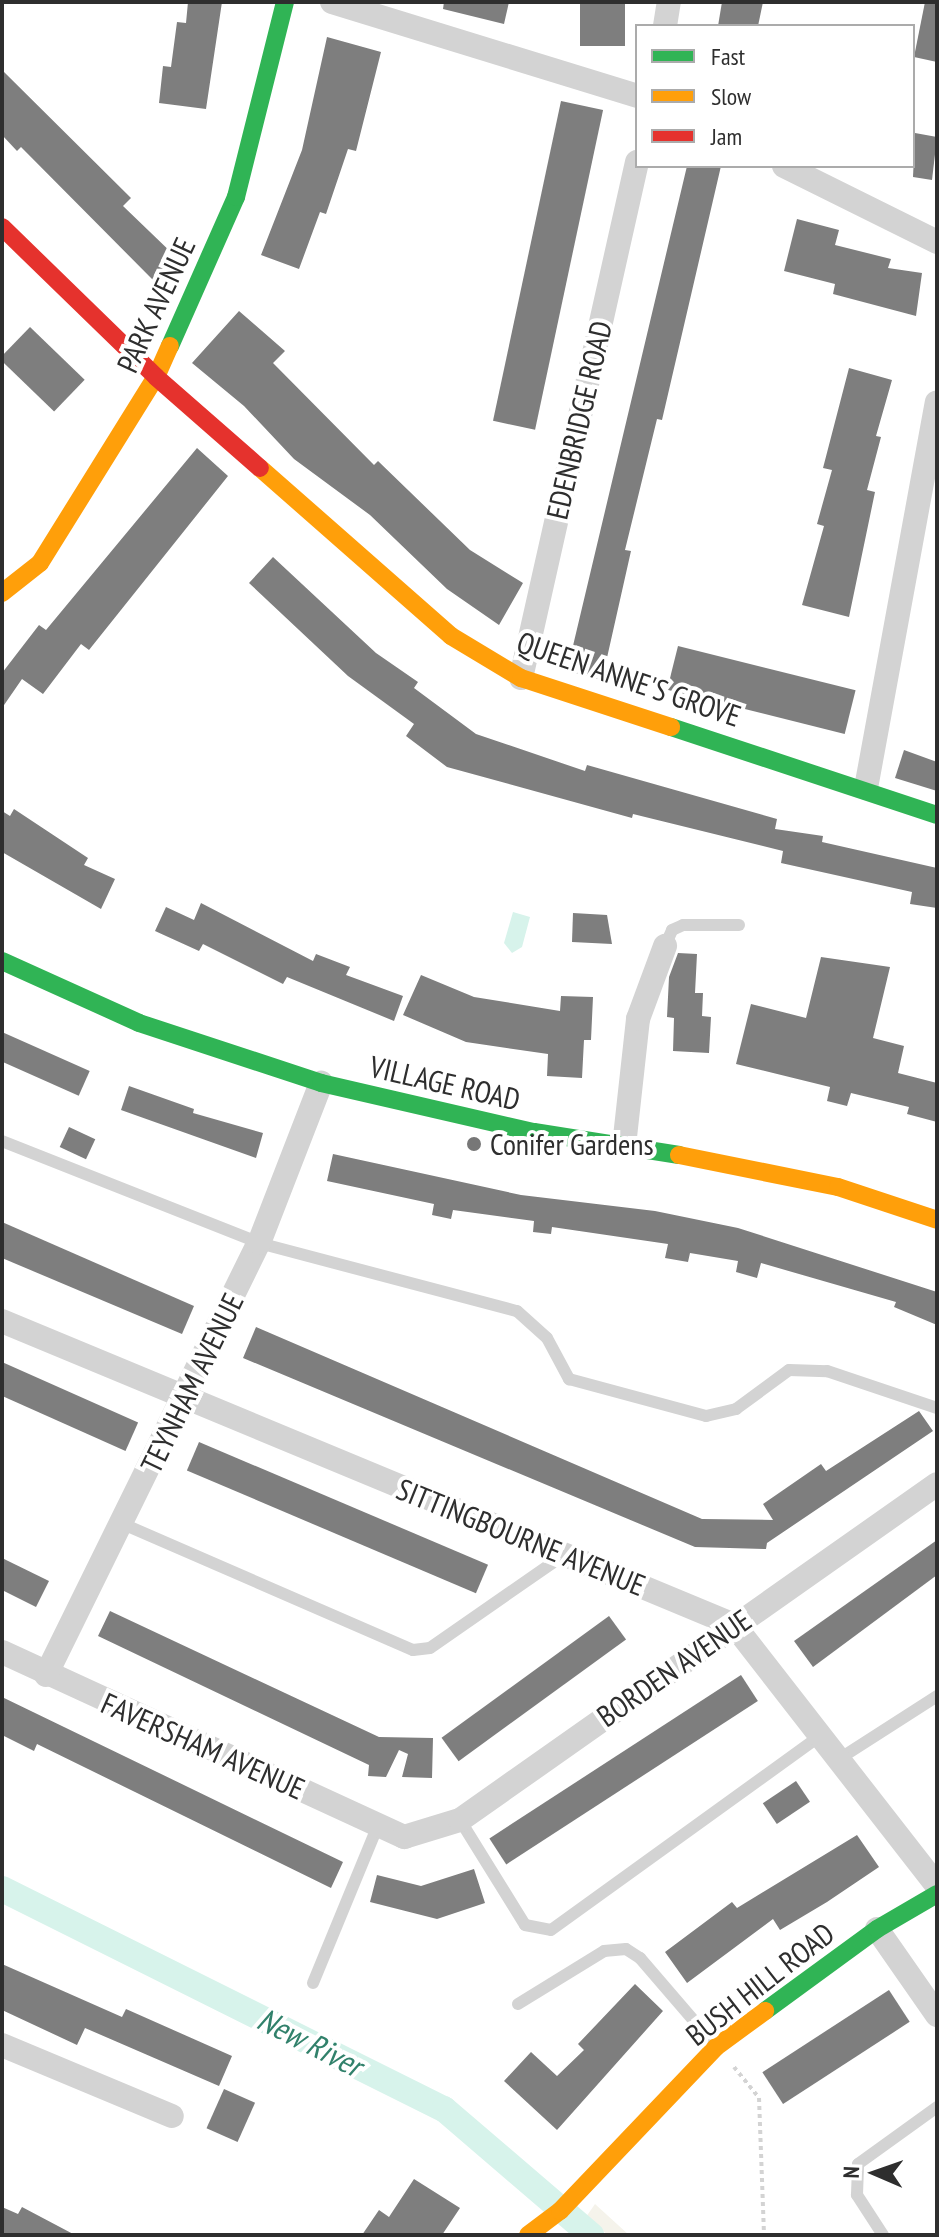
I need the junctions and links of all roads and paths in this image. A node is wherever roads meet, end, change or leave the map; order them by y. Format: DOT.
graph roads {
  1 [pos="285,2"];
  2 [pos="332,2"];
  3 [pos="669,2"];
  4 [pos="665,24"];
  5 [pos="635,95"];
  6 [pos="636,168"];
  7 [pos="788,168"];
  8 [pos="2,227"];
  9 [pos="937,242"];
  10 [pos="156,377"];
  11 [pos="937,402"];
  12 [pos="929,500"];
  13 [pos="2,593"];
  14 [pos="521,678"];
  15 [pos="866,788"];
  16 [pos="937,815"];
  17 [pos="739,925"];
  18 [pos="665,946"];
  19 [pos="2,961"];
  20 [pos="321,1083"];
  21 [pos="2,1141"];
  22 [pos="624,1146"];
  23 [pos="937,1220"];
  24 [pos="259,1243"];
  25 [pos="2,1321"];
  26 [pos="185,1398"];
  27 [pos="937,1408"];
  28 [pos="937,1484"];
  29 [pos="123,1524"];
  30 [pos="564,1555"];
  31 [pos="734,1625"];
  32 [pos="2,1652"];
  33 [pos="46,1675"];
  34 [pos="937,1696"];
  35 [pos="821,1735"];
  36 [pos="839,1759"];
  37 [pos="460,1820"];
  38 [pos="378,1825"];
  39 [pos="404,1837"];
  40 [pos="937,1886"];
  41 [pos="937,1894"];
  42 [pos="877,1929"];
  43 [pos="313,1983"];
  44 [pos="518,2004"];
  45 [pos="937,2015"];
  46 [pos="2,2045"];
  47 [pos="716,2047"];
  48 [pos="937,2107"];
  49 [pos="172,2116"];
  50 [pos="528,2235"];
  51 [pos="764,2235"];
  52 [pos="883,2235"];
  1 -- 10 [label="street, PARK AVENUE"];
  2 -- 5 [label="street"];
  3 -- 4 [label="street"];
  6 -- 14 [label="street, EDENBRIDGE ROAD"];
  7 -- 9 [label="street"];
  8 -- 10 [label="street, QUEEN ANNE'S GROVE"];
  10 -- 13 [label="street, PARK AVENUE"];
  10 -- 14 [label="street, QUEEN ANNE'S GROVE"];
  11 -- 12 [label="street"];
  12 -- 15 [label="street"];
  14 -- 15 [label="street, QUEEN ANNE'S GROVE"];
  15 -- 16 [label="street, QUEEN ANNE'S GROVE"];
  17 -- 18 [label="lane"];
  18 -- 22 [label="street"];
  19 -- 20 [label="street, VILLAGE ROAD"];
  20 -- 22 [label="street, VILLAGE ROAD"];
  20 -- 24 [label="street, TEYNHAM AVENUE"];
  21 -- 24 [label="lane"];
  22 -- 23 [label="street, VILLAGE ROAD"];
  24 -- 26 [label="street, TEYNHAM AVENUE"];
  24 -- 27 [label="lane"];
  25 -- 26 [label="street, SITTINGBOURNE AVENUE"];
  26 -- 29 [label="street, TEYNHAM AVENUE"];
  26 -- 30 [label="street, SITTINGBOURNE AVENUE"];
  28 -- 31 [label="street, BORDEN AVENUE"];
  29 -- 30 [label="lane"];
  29 -- 33 [label="street, TEYNHAM AVENUE"];
  30 -- 31 [label="street, SITTINGBOURNE AVENUE"];
  31 -- 35 [label="street, SITTINGBOURNE AVENUE"];
  31 -- 37 [label="street, BORDEN AVENUE"];
  32 -- 33 [label="street, FAVERSHAM AVENUE"];
  33 -- 38 [label="street, FAVERSHAM AVENUE"];
  34 -- 36 [label="lane"];
  35 -- 36 [label="street, SITTINGBOURNE AVENUE"];
  35 -- 37 [label="lane"];
  36 -- 40 [label="street, SITTINGBOURNE AVENUE"];
  37 -- 39 [label="street, BORDEN AVENUE"];
  38 -- 39 [label="street, FAVERSHAM AVENUE"];
  38 -- 43 [label="lane"];
  41 -- 42 [label="street, BUSH HILL ROAD"];
  42 -- 45 [label="street"];
  42 -- 47 [label="street, BUSH HILL ROAD"];
  44 -- 47 [label="lane"];
  46 -- 49 [label="street"];
  47 -- 50 [label="street, BUSH HILL ROAD"];
  47 -- 51 [label="path"];
  48 -- 52 [label="lane"];
}
